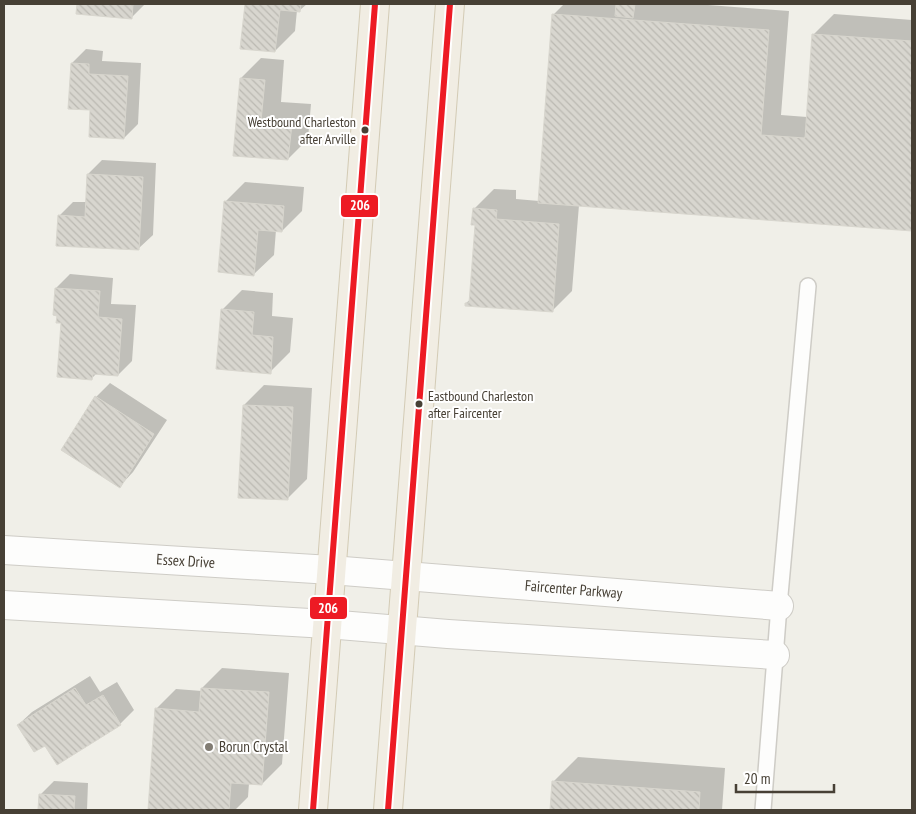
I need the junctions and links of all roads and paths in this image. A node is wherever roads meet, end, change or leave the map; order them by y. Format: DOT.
graph roads {
  1 [pos="375,4"];
  2 [pos="450,4"];
  3 [pos="808,286"];
  4 [pos="4,550"];
  5 [pos="331,570"];
  6 [pos="368,574"];
  7 [pos="406,577"];
  8 [pos="4,604"];
  9 [pos="779,606"];
  10 [pos="327,624"];
  11 [pos="402,630"];
  12 [pos="776,655"];
  13 [pos="313,810"];
  14 [pos="388,810"];
  15 [pos="763,810"];
  1 -- 5 [label="main road"];
  2 -- 7 [label="main road"];
  3 -- 9 [label="lane"];
  4 -- 5 [label="street, Essex Drive"];
  5 -- 6 [label="street, Essex Drive"];
  5 -- 10 [label="main road"];
  6 -- 7 [label="street, Faircenter Parkway"];
  7 -- 9 [label="street, Faircenter Parkway"];
  7 -- 11 [label="main road"];
  8 -- 10 [label="street"];
  9 -- 12 [label="lane"];
  10 -- 11 [label="street"];
  10 -- 13 [label="main road"];
  11 -- 12 [label="street"];
  11 -- 14 [label="main road"];
  12 -- 15 [label="lane"];
}
